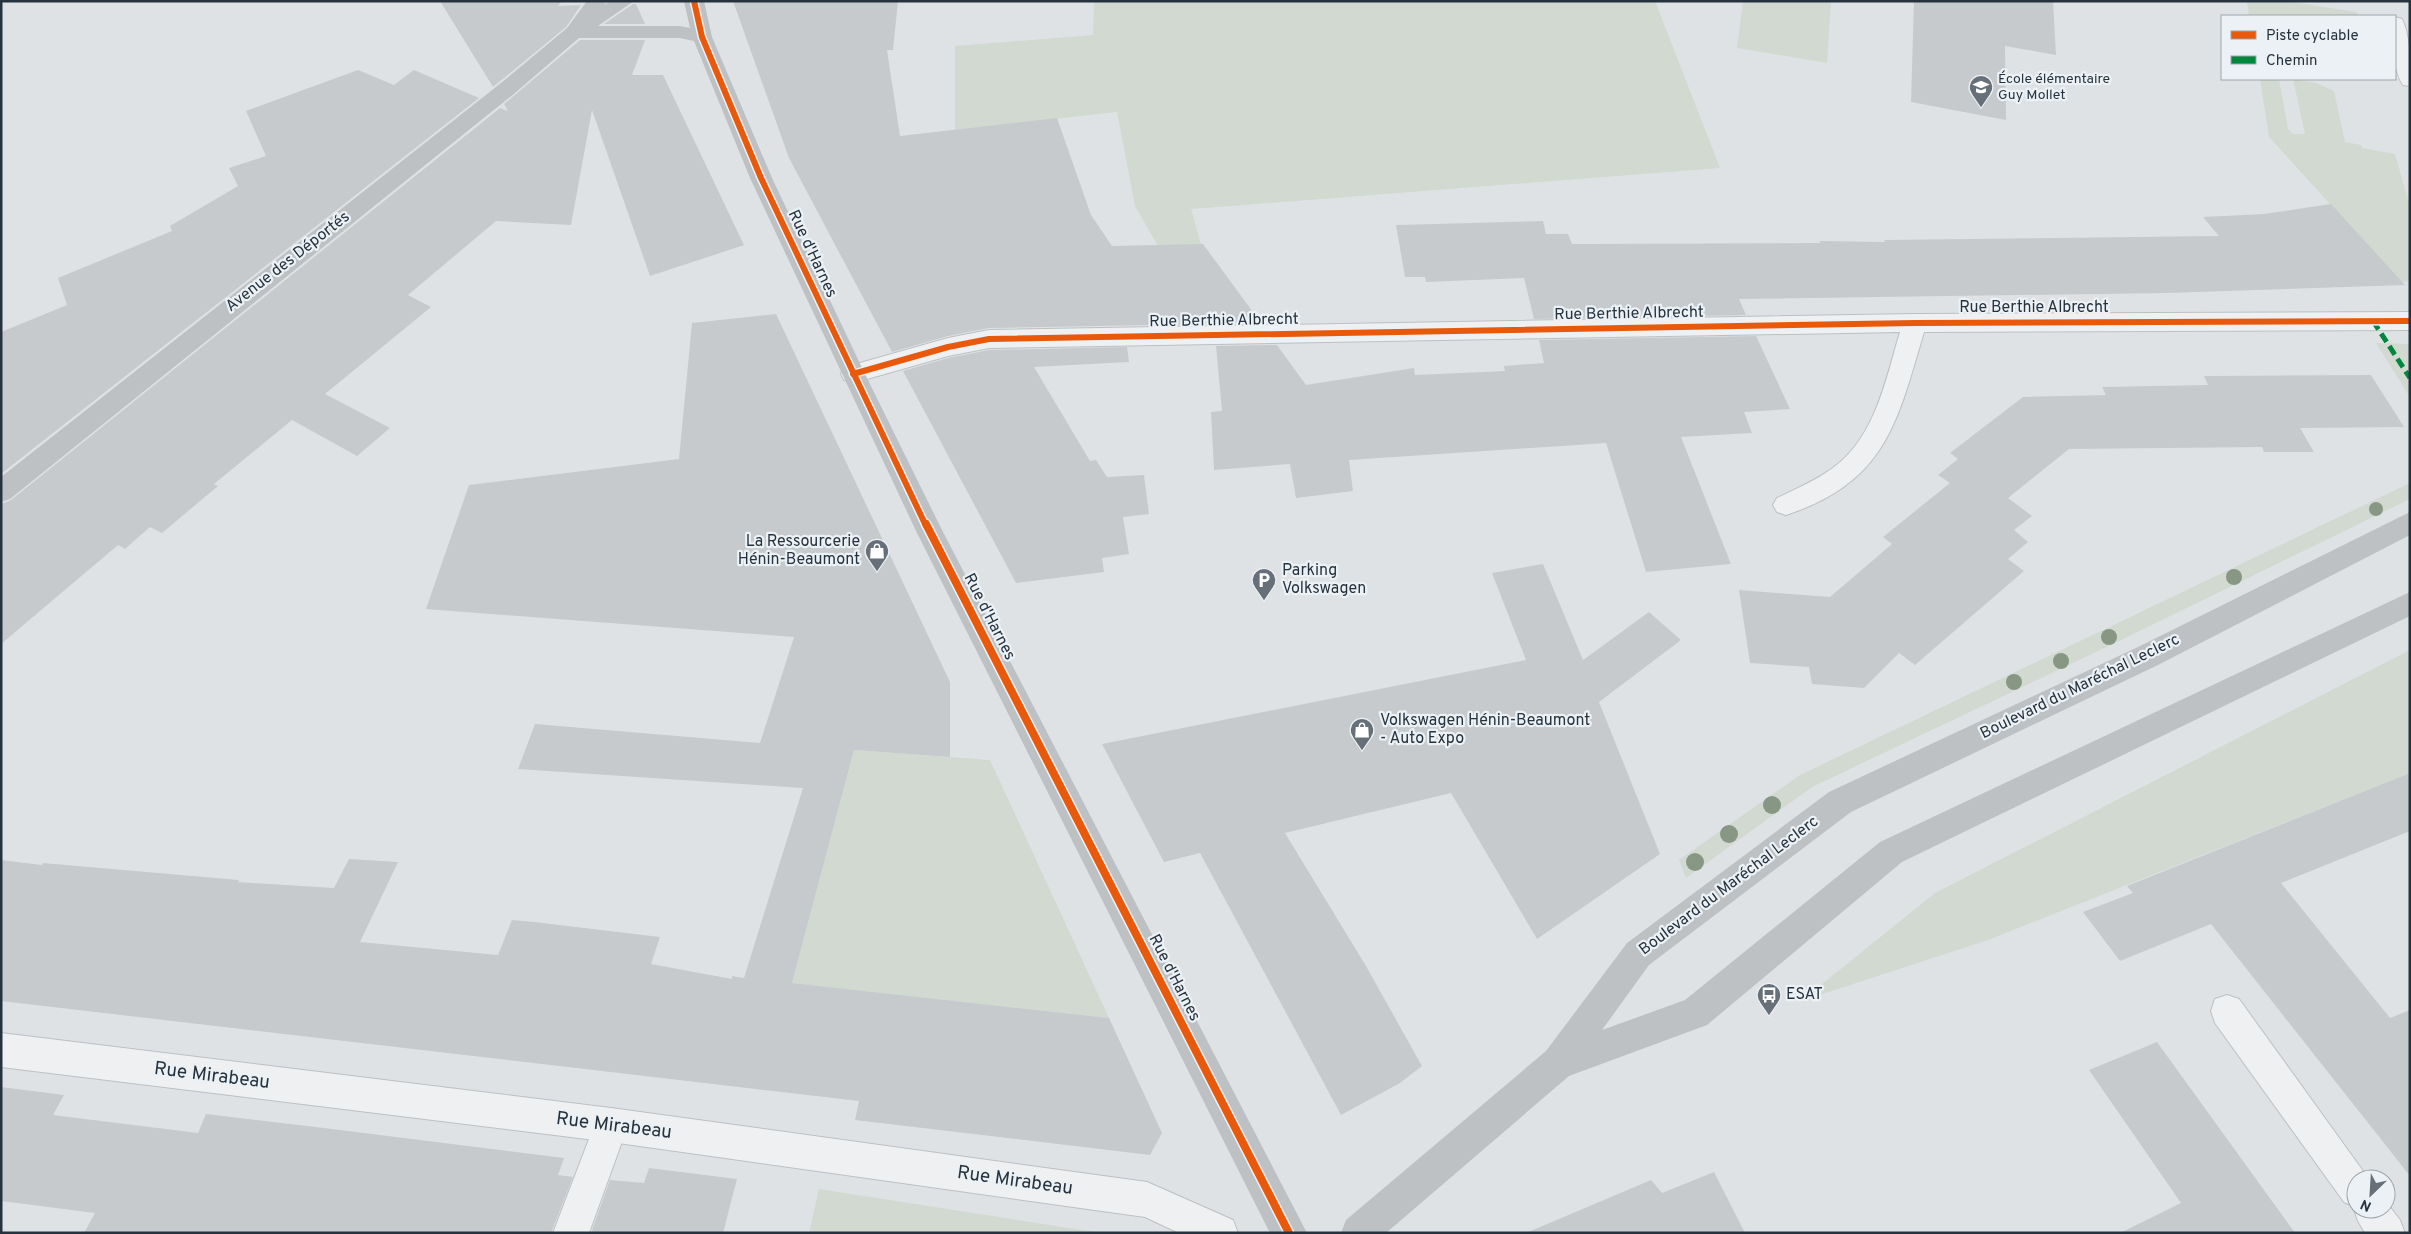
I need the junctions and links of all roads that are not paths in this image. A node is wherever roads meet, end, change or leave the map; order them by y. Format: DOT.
graph roads {
  1 [pos="597,1"];
  2 [pos="624,1"];
  3 [pos="694,1"];
  4 [pos="2389,1"];
  5 [pos="2393,15"];
  6 [pos="2396,25"];
  7 [pos="574,32"];
  8 [pos="702,37"];
  9 [pos="2405,47"];
  10 [pos="2410,80"];
  11 [pos="2410,321"];
  12 [pos="1915,322"];
  13 [pos="853,374"];
  14 [pos="1,492"];
  15 [pos="1786,505"];
  16 [pos="2410,523"];
  17 [pos="2410,603"];
  18 [pos="2227,1011"];
  19 [pos="1,1050"];
  20 [pos="1558,1063"];
  21 [pos="611,1125"];
  22 [pos="2346,1176"];
  23 [pos="2377,1219"];
  24 [pos="571,1233"];
  25 [pos="1220,1233"];
  26 [pos="1290,1233"];
  27 [pos="1360,1233"];
  28 [pos="2387,1233"];
  1 -- 7 [label="street, Avenue des Déportés"];
  2 -- 7 [label="street, Avenue des Déportés"];
  3 -- 8 [label="street, Rue d'Harnes"];
  4 -- 5 [label="street"];
  6 -- 9 [label="street"];
  7 -- 8 [label="street"];
  7 -- 14 [label="street, Avenue des Déportés"];
  8 -- 13 [label="street, Rue d'Harnes"];
  9 -- 10 [label="street"];
  11 -- 12 [label="street, Rue Berthie Albrecht"];
  12 -- 13 [label="street, Rue Berthie Albrecht"];
  12 -- 15 [label="street"];
  13 -- 26 [label="street, Rue d'Harnes"];
  16 -- 20 [label="street, Boulevard du Maréchal Leclerc"];
  17 -- 20 [label="street"];
  18 -- 22 [label="street"];
  19 -- 21 [label="street, Rue Mirabeau"];
  20 -- 27 [label="street"];
  21 -- 24 [label="street"];
  21 -- 25 [label="street, Rue Mirabeau"];
  23 -- 28 [label="street"];
}
